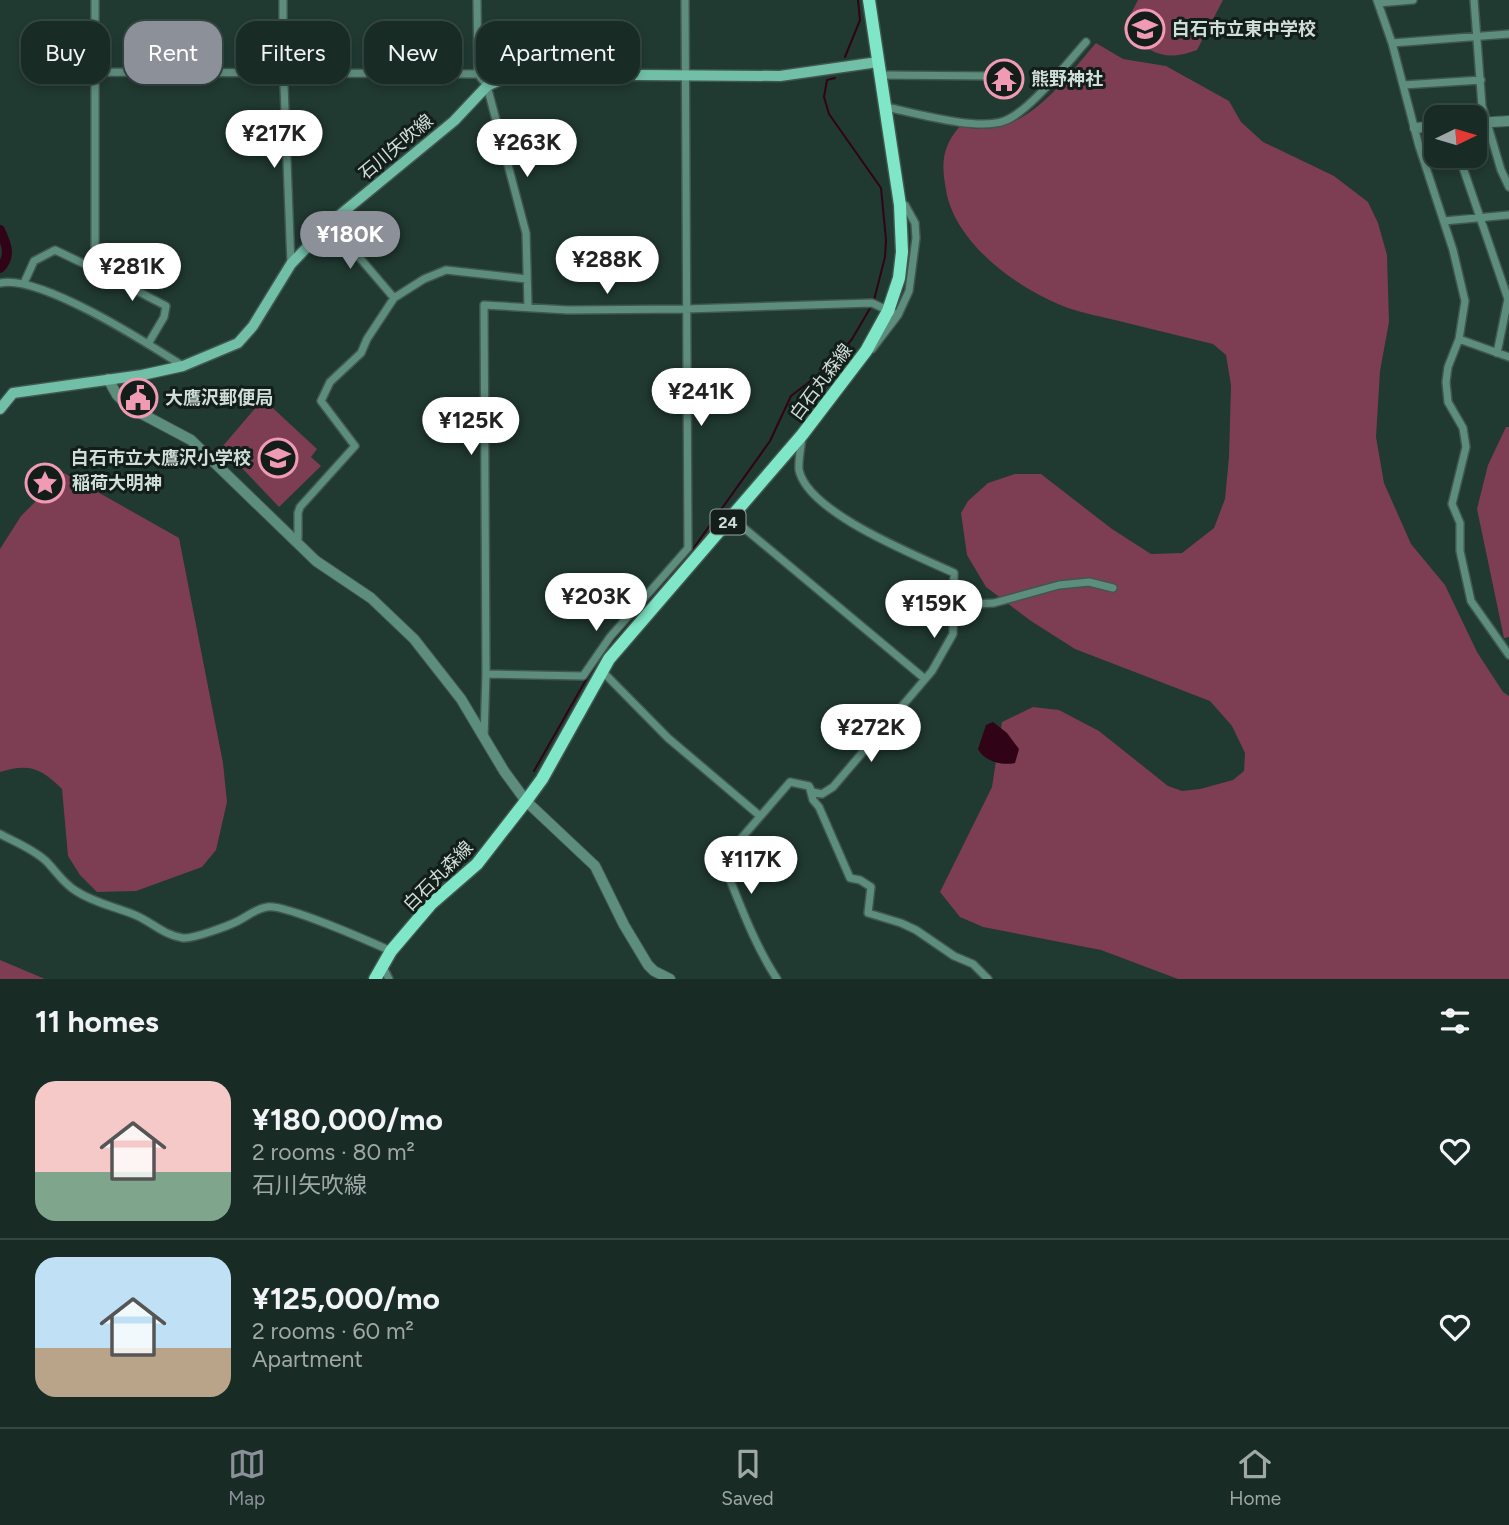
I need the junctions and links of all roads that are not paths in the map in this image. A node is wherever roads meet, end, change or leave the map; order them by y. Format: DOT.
graph roads {
  1 [pos="95,0"];
  2 [pos="283,0"];
  3 [pos="477,0"];
  4 [pos="685,0"];
  5 [pos="869,0"];
  6 [pos="1413,0"];
  7 [pos="1474,0"];
  8 [pos="1378,1"];
  9 [pos="95,21"];
  10 [pos="283,21"];
  11 [pos="477,21"];
  12 [pos="1509,34"];
  13 [pos="1478,37"];
  14 [pos="1086,42"];
  15 [pos="1392,43"];
  16 [pos="878,62"];
  17 [pos="110,72"];
  18 [pos="236,73"];
  19 [pos="350,74"];
  20 [pos="476,74"];
  21 [pos="685,75"];
  22 [pos="880,75"];
  23 [pos="995,76"];
  24 [pos="1481,80"];
  25 [pos="96,84"];
  26 [pos="284,84"];
  27 [pos="1403,85"];
  28 [pos="487,86"];
  29 [pos="1482,105"];
  30 [pos="886,107"];
  31 [pos="1509,121"];
  32 [pos="1488,122"];
  33 [pos="1415,128"];
  34 [pos="1424,128"];
  35 [pos="1488,139"];
  36 [pos="1463,168"];
  37 [pos="1509,187"];
  38 [pos="1509,215"];
  39 [pos="1480,218"];
  40 [pos="1444,221"];
  41 [pos="330,223"];
  42 [pos="291,264"];
  43 [pos="95,269"];
  44 [pos="527,279"];
  45 [pos="24,282"];
  46 [pos="0,283"];
  47 [pos="394,298"];
  48 [pos="1508,299"];
  49 [pos="528,306"];
  50 [pos="884,308"];
  51 [pos="686,309"];
  52 [pos="1506,327"];
  53 [pos="1459,339"];
  54 [pos="148,344"];
  55 [pos="1497,353"];
  56 [pos="1509,357"];
  57 [pos="183,366"];
  58 [pos="108,379"];
  59 [pos="0,409"];
  60 [pos="802,435"];
  61 [pos="732,518"];
  62 [pos="294,541"];
  63 [pos="1113,588"];
  64 [pos="953,605"];
  65 [pos="1509,655"];
  66 [pos="601,670"];
  67 [pos="486,674"];
  68 [pos="925,679"];
  69 [pos="484,738"];
  70 [pos="809,786"];
  71 [pos="526,801"];
  72 [pos="760,816"];
  73 [pos="0,834"];
  74 [pos="391,951"];
  75 [pos="383,967"];
  76 [pos="374,979"];
  77 [pos="389,979"];
  78 [pos="670,979"];
  79 [pos="777,979"];
  80 [pos="988,979"];
  1 -- 9 [label="street"];
  2 -- 10 [label="street"];
  3 -- 11 [label="street"];
  4 -- 21 [label="street"];
  5 -- 16 [label="main road, 白石丸森線 / 24"];
  6 -- 8 [label="street"];
  7 -- 13 [label="street"];
  8 -- 15 [label="street"];
  12 -- 13 [label="street"];
  13 -- 15 [label="street"];
  13 -- 24 [label="street"];
  14 -- 30 [label="street"];
  15 -- 27 [label="street"];
  16 -- 21 [label="main road, 石川矢吹線"];
  16 -- 22 [label="main road, 白石丸森線 / 24"];
  17 -- 18 [label="street"];
  19 -- 20 [label="street"];
  21 -- 28 [label="main road, 石川矢吹線"];
  21 -- 51 [label="street"];
  22 -- 23 [label="street"];
  22 -- 30 [label="main road, 白石丸森線 / 24"];
  24 -- 27 [label="street"];
  24 -- 29 [label="street"];
  25 -- 43 [label="street"];
  26 -- 42 [label="street"];
  27 -- 33 [label="street"];
  28 -- 41 [label="main road, 石川矢吹線"];
  28 -- 44 [label="street"];
  30 -- 50 [label="main road, 白石丸森線 / 24"];
  31 -- 32 [label="street"];
  33 -- 34 [label="street"];
  33 -- 40 [label="street"];
  35 -- 37 [label="street"];
  36 -- 39 [label="street"];
  38 -- 39 [label="street"];
  39 -- 40 [label="street"];
  39 -- 48 [label="street"];
  40 -- 53 [label="street"];
  41 -- 42 [label="main road, 石川矢吹線"];
  41 -- 47 [label="street"];
  42 -- 57 [label="main road, 石川矢吹線"];
  43 -- 45 [label="street"];
  43 -- 54 [label="street"];
  44 -- 47 [label="street"];
  44 -- 49 [label="street"];
  45 -- 46 [label="street"];
  45 -- 54 [label="street"];
  47 -- 62 [label="street"];
  48 -- 52 [label="street"];
  49 -- 51 [label="street"];
  49 -- 67 [label="street"];
  50 -- 51 [label="street"];
  50 -- 60 [label="main road, 白石丸森線 / 24"];
  51 -- 67 [label="street"];
  52 -- 55 [label="street"];
  53 -- 55 [label="street"];
  53 -- 65 [label="street"];
  54 -- 57 [label="street"];
  55 -- 56 [label="street"];
  57 -- 58 [label="main road, 石川矢吹線"];
  58 -- 59 [label="main road, 石川矢吹線"];
  58 -- 62 [label="street"];
  60 -- 61 [label="main road, 白石丸森線 / 24"];
  60 -- 64 [label="street"];
  61 -- 66 [label="main road, 白石丸森線 / 24"];
  61 -- 68 [label="street"];
  62 -- 69 [label="street"];
  63 -- 64 [label="street"];
  64 -- 68 [label="street"];
  66 -- 71 [label="main road, 白石丸森線 / 24"];
  66 -- 72 [label="street"];
  67 -- 69 [label="street"];
  68 -- 70 [label="street"];
  69 -- 71 [label="street"];
  70 -- 72 [label="street"];
  70 -- 80 [label="street"];
  71 -- 74 [label="main road, 白石丸森線 / 24"];
  71 -- 78 [label="street"];
  72 -- 79 [label="street"];
  73 -- 74 [label="street"];
  74 -- 75 [label="main road, 白石丸森線 / 24"];
  75 -- 76 [label="main road, 白石丸森線 / 24"];
  75 -- 77 [label="street"];
}
